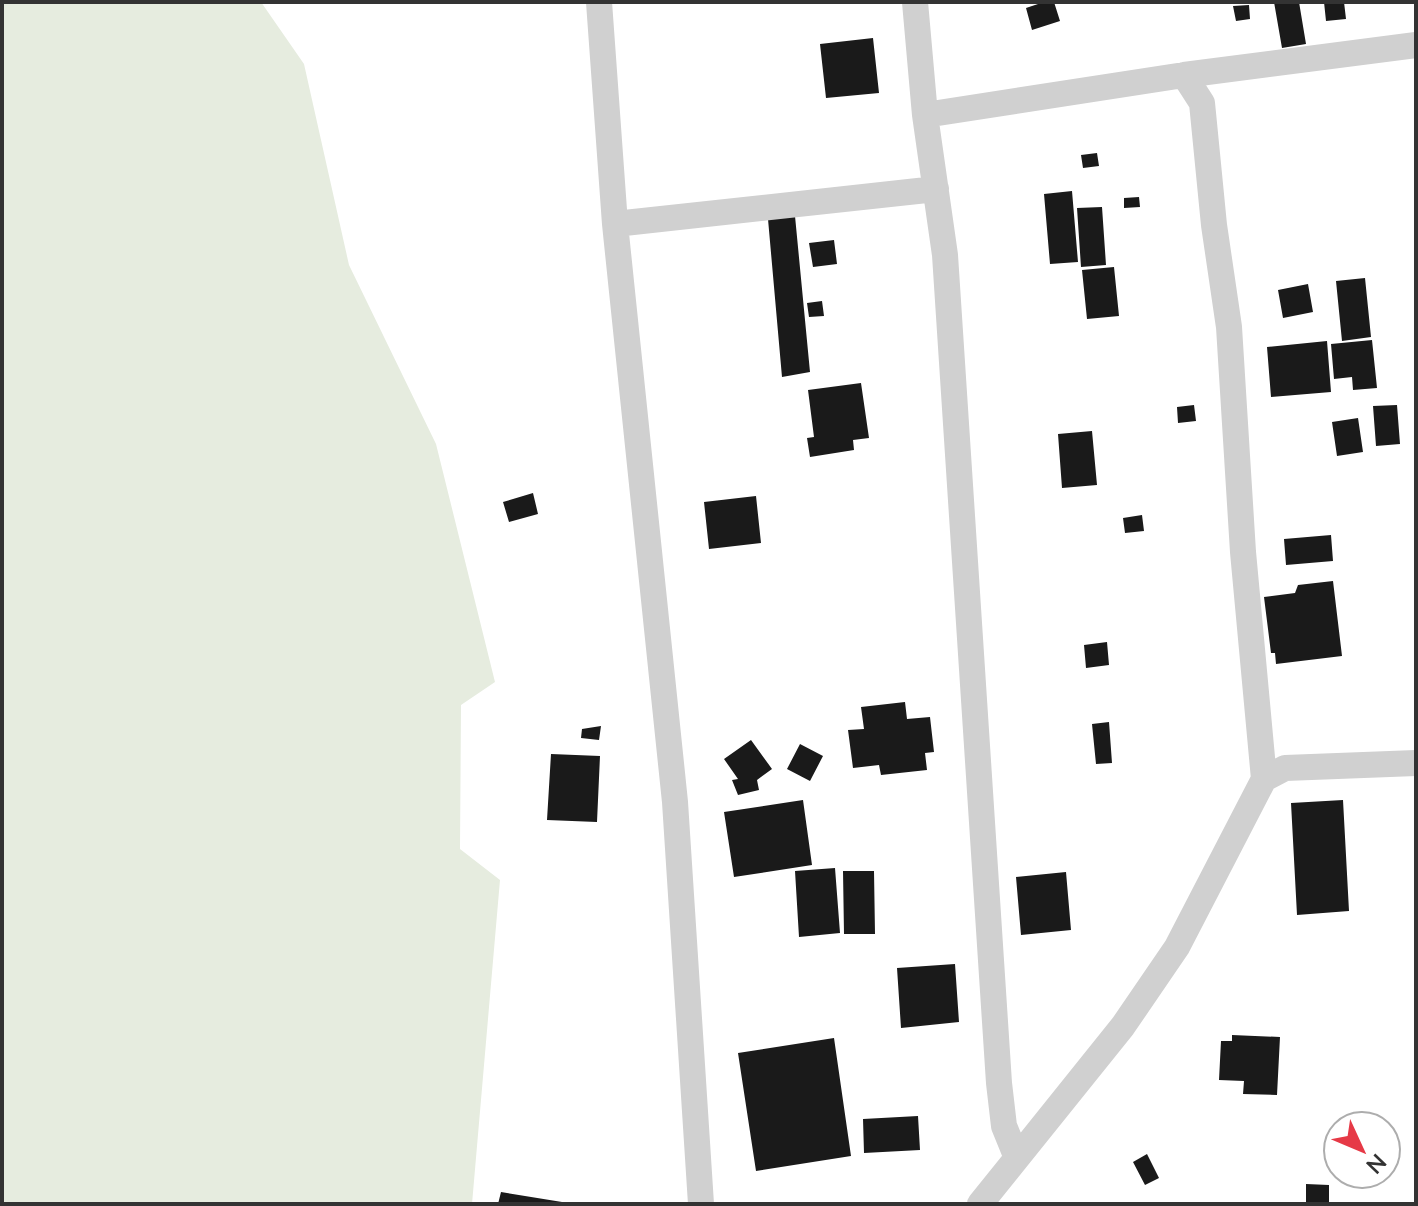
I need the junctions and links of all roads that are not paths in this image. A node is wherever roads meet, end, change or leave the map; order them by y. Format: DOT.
graph roads {
  1 [pos="599,2"];
  2 [pos="915,2"];
  3 [pos="1416,45"];
  4 [pos="1184,75"];
  5 [pos="925,115"];
  6 [pos="936,189"];
  7 [pos="615,224"];
  8 [pos="1416,763"];
  9 [pos="1264,779"];
  10 [pos="1017,1158"];
  11 [pos="701,1204"];
  12 [pos="980,1204"];
  1 -- 7 [label="street"];
  2 -- 5 [label="street"];
  3 -- 4 [label="street"];
  4 -- 5 [label="street"];
  4 -- 9 [label="street"];
  5 -- 6 [label="street"];
  6 -- 7 [label="street"];
  6 -- 10 [label="street"];
  7 -- 11 [label="street"];
  8 -- 9 [label="street"];
  9 -- 10 [label="street"];
  10 -- 12 [label="street"];
}
